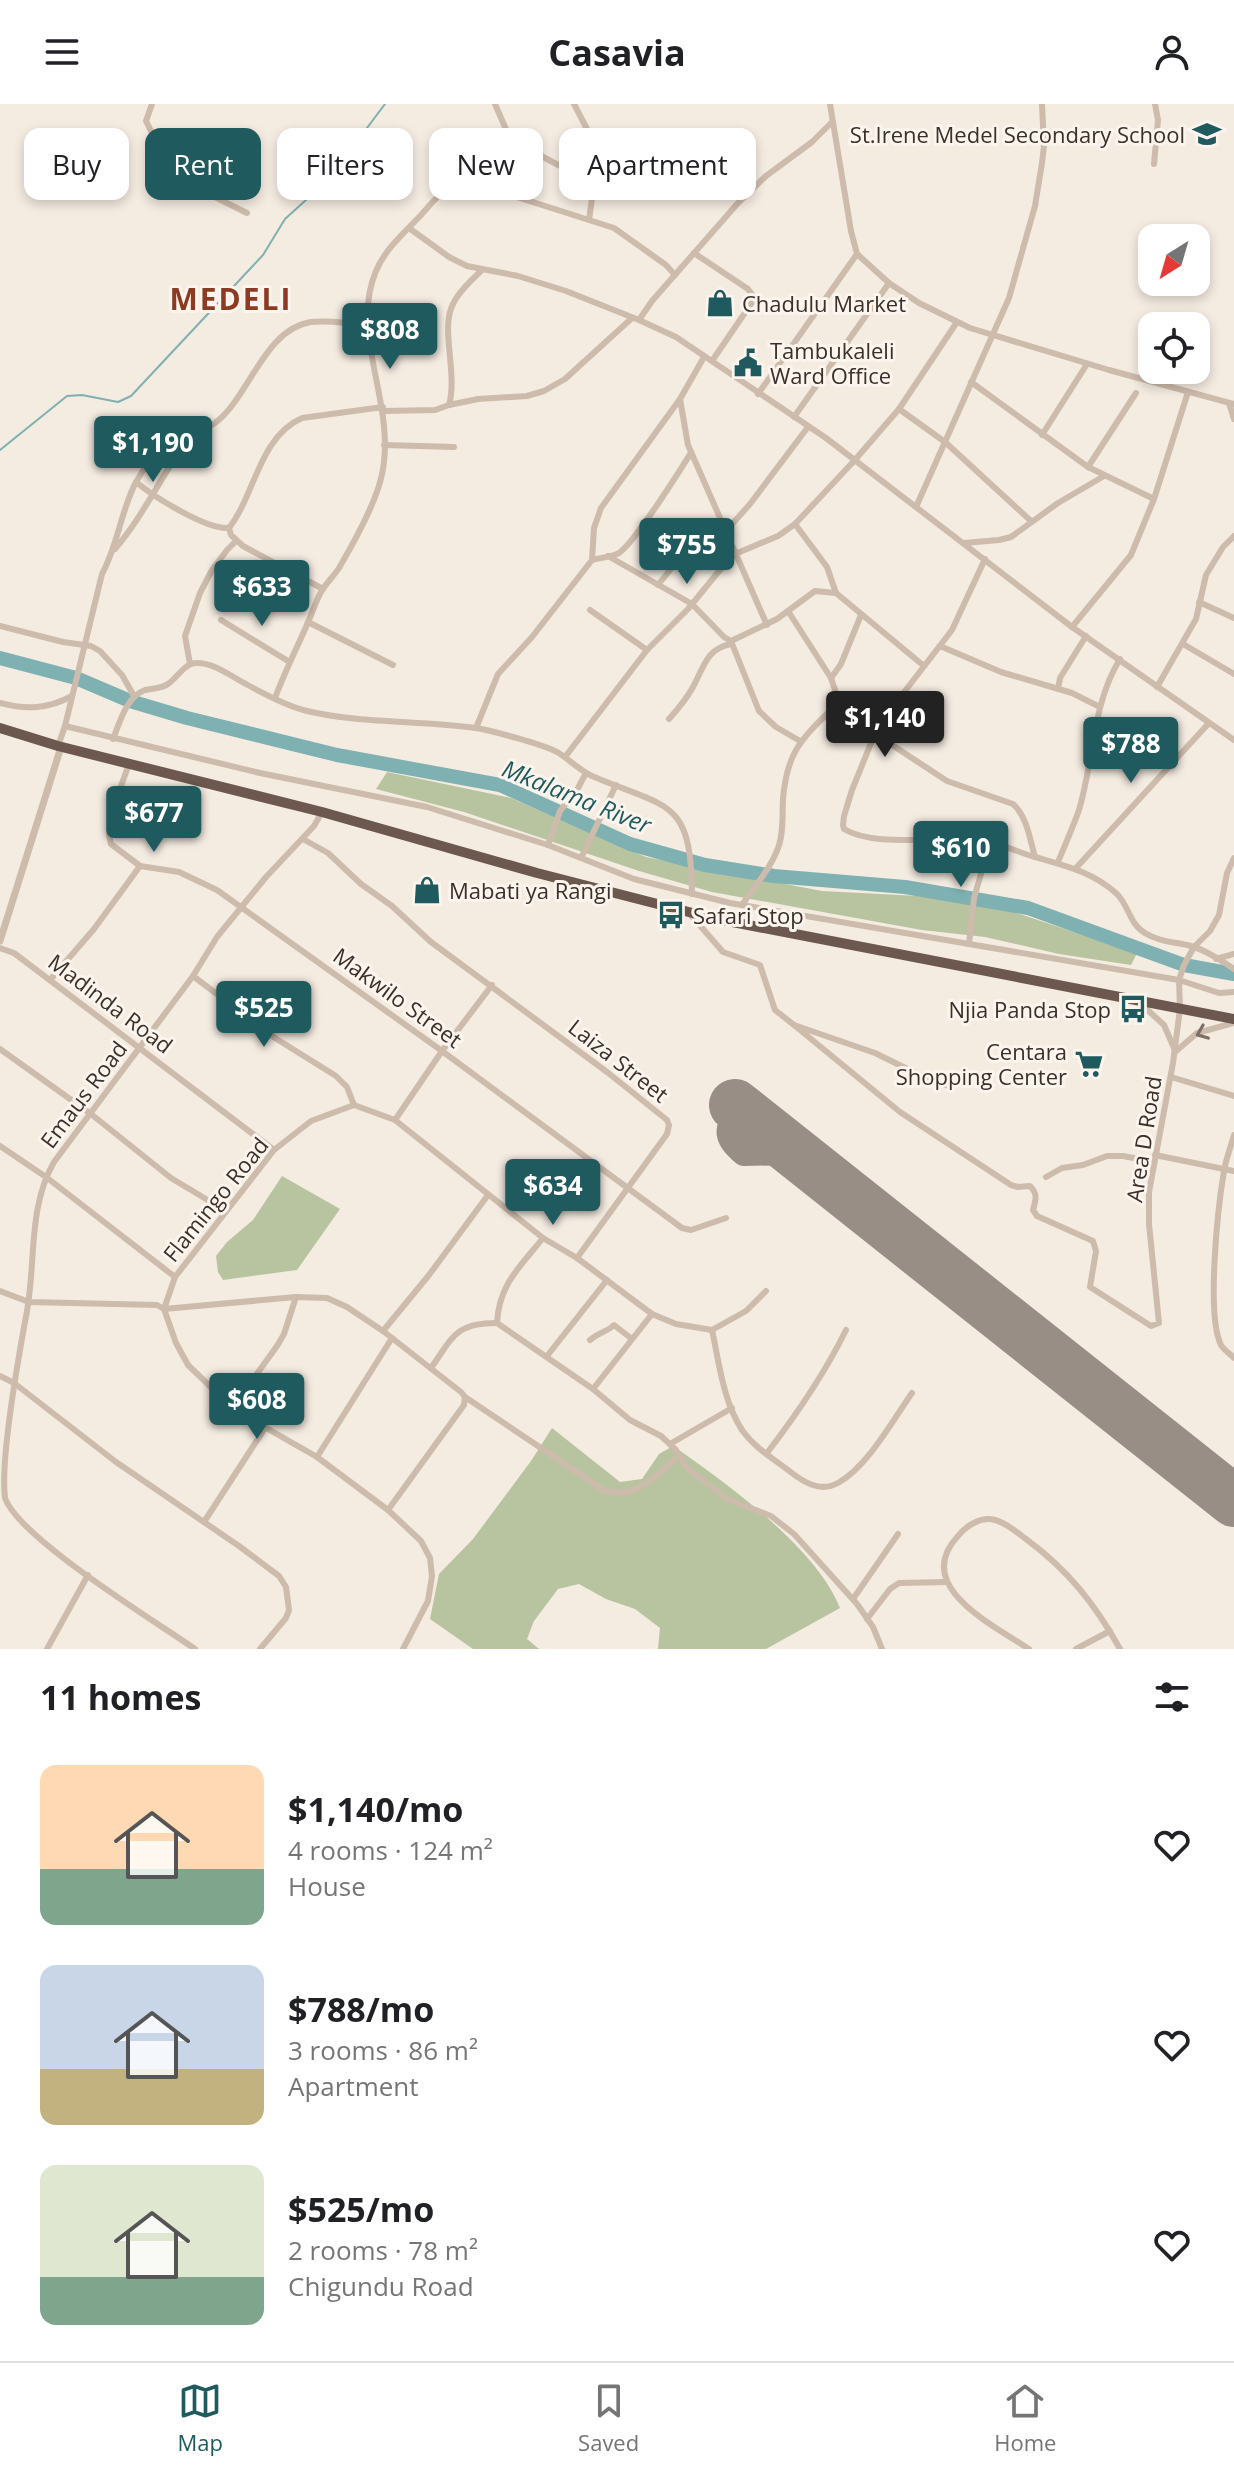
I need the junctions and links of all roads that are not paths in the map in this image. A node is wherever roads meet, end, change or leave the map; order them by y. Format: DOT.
graph roads {
  1 [pos="152,104"];
  2 [pos="574,104"];
  3 [pos="830,104"];
  4 [pos="1042,104"];
  5 [pos="1155,104"];
  6 [pos="497,105"];
  7 [pos="832,122"];
  8 [pos="586,128"];
  9 [pos="1154,164"];
  10 [pos="559,165"];
  11 [pos="592,200"];
  12 [pos="247,213"];
  13 [pos="589,220"];
  14 [pos="409,228"];
  15 [pos="694,253"];
  16 [pos="857,254"];
  17 [pos="482,270"];
  18 [pos="675,275"];
  19 [pos="889,283"];
  20 [pos="635,319"];
  21 [pos="957,322"];
  22 [pos="366,324"];
  23 [pos="991,335"];
  24 [pos="704,357"];
  25 [pos="712,361"];
  26 [pos="1087,364"];
  27 [pos="971,382"];
  28 [pos="1188,392"];
  29 [pos="1136,393"];
  30 [pos="758,394"];
  31 [pos="680,399"];
  32 [pos="1232,403"];
  33 [pos="449,405"];
  34 [pos="383,409"];
  35 [pos="899,409"];
  36 [pos="794,417"];
  37 [pos="1234,419"];
  38 [pos="808,427"];
  39 [pos="196,429"];
  40 [pos="1042,435"];
  41 [pos="945,442"];
  42 [pos="384,445"];
  43 [pos="454,447"];
  44 [pos="691,453"];
  45 [pos="854,461"];
  46 [pos="1088,467"];
  47 [pos="1104,476"];
  48 [pos="136,482"];
  49 [pos="151,495"];
  50 [pos="1154,499"];
  51 [pos="916,507"];
  52 [pos="720,520"];
  53 [pos="1031,521"];
  54 [pos="795,524"];
  55 [pos="229,528"];
  56 [pos="725,532"];
  57 [pos="1234,536"];
  58 [pos="236,541"];
  59 [pos="964,543"];
  60 [pos="113,551"];
  61 [pos="735,554"];
  62 [pos="608,556"];
  63 [pos="985,559"];
  64 [pos="592,560"];
  65 [pos="658,585"];
  66 [pos="323,589"];
  67 [pos="836,593"];
  68 [pos="1199,602"];
  69 [pos="692,604"];
  70 [pos="590,610"];
  71 [pos="788,611"];
  72 [pos="861,615"];
  73 [pos="1234,618"];
  74 [pos="221,620"];
  75 [pos="308,622"];
  76 [pos="767,625"];
  77 [pos="0,626"];
  78 [pos="1072,627"];
  79 [pos="1086,636"];
  80 [pos="731,642"];
  81 [pos="84,643"];
  82 [pos="1183,644"];
  83 [pos="940,646"];
  84 [pos="647,650"];
  85 [pos="1120,659"];
  86 [pos="288,661"];
  87 [pos="190,664"];
  88 [pos="393,665"];
  89 [pos="924,666"];
  90 [pos="1234,674"];
  91 [pos="831,678"];
  92 [pos="1157,687"];
  93 [pos="1058,689"];
  94 [pos="72,696"];
  95 [pos="134,696"];
  96 [pos="275,698"];
  97 [pos="839,702"];
  98 [pos="0,703"];
  99 [pos="1100,707"];
  100 [pos="669,719"];
  101 [pos="1209,723"];
  102 [pos="65,726"];
  103 [pos="0,728"];
  104 [pos="476,728"];
  105 [pos="874,734"];
  106 [pos="113,739"];
  107 [pos="1234,739"];
  108 [pos="800,741"];
  109 [pos="60,747"];
  110 [pos="565,757"];
  111 [pos="129,764"];
  112 [pos="586,773"];
  113 [pos="616,785"];
  114 [pos="322,812"];
  115 [pos="303,839"];
  116 [pos="990,843"];
  117 [pos="548,845"];
  118 [pos="1035,857"];
  119 [pos="581,858"];
  120 [pos="1234,858"];
  121 [pos="1058,862"];
  122 [pos="140,866"];
  123 [pos="1076,868"];
  124 [pos="692,894"];
  125 [pos="742,905"];
  126 [pos="242,907"];
  127 [pos="689,913"];
  128 [pos="0,941"];
  129 [pos="969,944"];
  130 [pos="1194,947"];
  131 [pos="0,948"];
  132 [pos="1234,954"];
  133 [pos="1216,959"];
  134 [pos="1234,969"];
  135 [pos="193,976"];
  136 [pos="50,980"];
  137 [pos="1179,980"];
  138 [pos="492,985"];
  139 [pos="1234,992"];
  140 [pos="1137,1001"];
  141 [pos="1180,1009"];
  142 [pos="1234,1021"];
  143 [pos="794,1025"];
  144 [pos="141,1048"];
  145 [pos="0,1049"];
  146 [pos="442,1051"];
  147 [pos="1175,1052"];
  148 [pos="1171,1077"];
  149 [pos="950,1086"];
  150 [pos="1234,1096"];
  151 [pos="354,1105"];
  152 [pos="91,1114"];
  153 [pos="395,1120"];
  154 [pos="1234,1135"];
  155 [pos="0,1146"];
  156 [pos="274,1150"];
  157 [pos="1154,1158"];
  158 [pos="1224,1169"];
  159 [pos="1234,1171"];
  160 [pos="46,1177"];
  161 [pos="1046,1177"];
  162 [pos="628,1187"];
  163 [pos="488,1195"];
  164 [pos="226,1211"];
  165 [pos="726,1218"];
  166 [pos="543,1238"];
  167 [pos="577,1258"];
  168 [pos="175,1277"];
  169 [pos="607,1280"];
  170 [pos="0,1291"];
  171 [pos="766,1291"];
  172 [pos="296,1297"];
  173 [pos="29,1302"];
  174 [pos="164,1309"];
  175 [pos="652,1314"];
  176 [pos="497,1323"];
  177 [pos="712,1330"];
  178 [pos="846,1330"];
  179 [pos="383,1331"];
  180 [pos="392,1338"];
  181 [pos="632,1339"];
  182 [pos="590,1340"];
  183 [pos="547,1356"];
  184 [pos="1234,1358"];
  185 [pos="431,1368"];
  186 [pos="0,1376"];
  187 [pos="14,1383"];
  188 [pos="593,1389"];
  189 [pos="912,1393"];
  190 [pos="465,1397"];
  191 [pos="233,1407"];
  192 [pos="732,1408"];
  193 [pos="8,1418"];
  194 [pos="0,1428"];
  195 [pos="265,1428"];
  196 [pos="670,1444"];
  197 [pos="767,1453"];
  198 [pos="679,1456"];
  199 [pos="317,1457"];
  200 [pos="388,1510"];
  201 [pos="204,1522"];
  202 [pos="898,1534"];
  203 [pos="88,1575"];
  204 [pos="946,1582"];
  205 [pos="853,1599"];
  206 [pos="867,1619"];
  207 [pos="1110,1631"];
  208 [pos="47,1649"];
  209 [pos="195,1649"];
  210 [pos="260,1649"];
  211 [pos="403,1649"];
  212 [pos="882,1649"];
  213 [pos="1029,1649"];
  214 [pos="1076,1649"];
  215 [pos="1120,1649"];
  1 -- 12 [label="street"];
  2 -- 8 [label="street"];
  3 -- 7 [label="street"];
  4 -- 23 [label="street"];
  5 -- 9 [label="street"];
  6 -- 10 [label="street"];
  7 -- 15 [label="street"];
  7 -- 16 [label="street"];
  11 -- 13 [label="street"];
  13 -- 14 [label="street"];
  13 -- 18 [label="street"];
  14 -- 17 [label="street"];
  14 -- 22 [label="street"];
  15 -- 18 [label="street"];
  15 -- 25 [label="street"];
  16 -- 19 [label="street"];
  16 -- 30 [label="street"];
  17 -- 20 [label="street"];
  17 -- 33 [label="street"];
  18 -- 20 [label="street"];
  19 -- 21 [label="street"];
  19 -- 36 [label="street"];
  20 -- 24 [label="street"];
  20 -- 33 [label="street"];
  21 -- 23 [label="street"];
  21 -- 35 [label="street"];
  22 -- 34 [label="street"];
  22 -- 39 [label="street"];
  23 -- 26 [label="street"];
  23 -- 27 [label="street"];
  24 -- 25 [label="street"];
  24 -- 31 [label="street"];
  25 -- 30 [label="street"];
  26 -- 28 [label="street"];
  26 -- 40 [label="street"];
  27 -- 40 [label="street"];
  27 -- 41 [label="street"];
  28 -- 32 [label="street"];
  28 -- 50 [label="street"];
  29 -- 46 [label="street"];
  30 -- 36 [label="street"];
  31 -- 44 [label="street"];
  31 -- 64 [label="street"];
  32 -- 37 [label="street"];
  33 -- 34 [label="street"];
  34 -- 42 [label="street"];
  34 -- 55 [label="street"];
  35 -- 41 [label="street"];
  35 -- 45 [label="street"];
  36 -- 38 [label="street"];
  38 -- 45 [label="street"];
  38 -- 56 [label="street"];
  39 -- 48 [label="street"];
  39 -- 49 [label="street"];
  40 -- 46 [label="street"];
  41 -- 51 [label="street"];
  41 -- 53 [label="street"];
  42 -- 43 [label="street"];
  42 -- 66 [label="street"];
  44 -- 52 [label="street"];
  44 -- 62 [label="street"];
  45 -- 51 [label="street"];
  45 -- 54 [label="street"];
  46 -- 47 [label="street"];
  47 -- 50 [label="street"];
  47 -- 53 [label="street"];
  48 -- 49 [label="street"];
  48 -- 60 [label="street"];
  49 -- 55 [label="street"];
  49 -- 60 [label="street"];
  50 -- 78 [label="street"];
  51 -- 59 [label="street"];
  52 -- 56 [label="street"];
  52 -- 65 [label="street"];
  53 -- 59 [label="street"];
  54 -- 61 [label="street"];
  54 -- 67 [label="street"];
  55 -- 58 [label="street"];
  56 -- 61 [label="street"];
  57 -- 68 [label="street"];
  58 -- 66 [label="street"];
  58 -- 87 [label="street"];
  59 -- 63 [label="street"];
  60 -- 81 [label="street"];
  61 -- 69 [label="street"];
  61 -- 76 [label="street"];
  62 -- 64 [label="street"];
  62 -- 65 [label="street"];
  63 -- 78 [label="street"];
  63 -- 83 [label="street"];
  64 -- 104 [label="street"];
  65 -- 69 [label="street"];
  66 -- 75 [label="street"];
  67 -- 71 [label="street"];
  67 -- 72 [label="street"];
  68 -- 73 [label="street"];
  68 -- 82 [label="street"];
  69 -- 80 [label="street"];
  69 -- 84 [label="street"];
  70 -- 84 [label="street"];
  71 -- 76 [label="street"];
  71 -- 91 [label="street"];
  72 -- 89 [label="street"];
  72 -- 91 [label="street"];
  74 -- 86 [label="street"];
  75 -- 86 [label="street"];
  75 -- 88 [label="street"];
  76 -- 80 [label="street"];
  77 -- 81 [label="street"];
  78 -- 79 [label="street"];
  79 -- 85 [label="street"];
  79 -- 93 [label="street"];
  80 -- 100 [label="street"];
  80 -- 108 [label="street"];
  81 -- 94 [label="street"];
  81 -- 95 [label="street"];
  82 -- 90 [label="street"];
  82 -- 92 [label="street"];
  83 -- 89 [label="street"];
  83 -- 93 [label="street"];
  84 -- 110 [label="street"];
  85 -- 92 [label="street"];
  85 -- 99 [label="street"];
  86 -- 96 [label="street"];
  87 -- 95 [label="street"];
  87 -- 96 [label="street"];
  89 -- 105 [label="street"];
  91 -- 97 [label="street"];
  92 -- 101 [label="street"];
  93 -- 99 [label="street"];
  94 -- 98 [label="street"];
  94 -- 102 [label="street"];
  95 -- 106 [label="street"];
  96 -- 104 [label="street"];
  97 -- 105 [label="street"];
  97 -- 108 [label="street"];
  99 -- 121 [label="street"];
  101 -- 107 [label="street"];
  101 -- 123 [label="street"];
  102 -- 106 [label="street"];
  102 -- 109 [label="street"];
  103 -- 109 [label="highway"];
  104 -- 110 [label="street"];
  105 -- 116 [label="street"];
  105 -- 118 [label="street"];
  106 -- 117 [label="street"];
  108 -- 125 [label="street"];
  109 -- 111 [label="highway"];
  109 -- 128 [label="street"];
  110 -- 112 [label="street"];
  111 -- 114 [label="highway"];
  111 -- 122 [label="street"];
  112 -- 113 [label="street"];
  112 -- 117 [label="street"];
  113 -- 119 [label="street"];
  113 -- 124 [label="street"];
  114 -- 115 [label="street, Emaus Road"];
  114 -- 127 [label="highway"];
  115 -- 126 [label="street, Emaus Road"];
  115 -- 138 [label="street"];
  116 -- 118 [label="street"];
  116 -- 129 [label="street"];
  117 -- 119 [label="street"];
  118 -- 121 [label="street"];
  119 -- 124 [label="street"];
  120 -- 130 [label="street"];
  121 -- 123 [label="street"];
  122 -- 126 [label="street, Makwilo Street"];
  122 -- 136 [label="street"];
  123 -- 130 [label="street"];
  124 -- 125 [label="street"];
  125 -- 129 [label="street"];
  126 -- 135 [label="street, Emaus Road"];
  126 -- 146 [label="street, Makwilo Street"];
  127 -- 140 [label="highway"];
  127 -- 143 [label="street"];
  129 -- 137 [label="street"];
  130 -- 133 [label="street"];
  130 -- 137 [label="street"];
  131 -- 136 [label="street, Madinda Road"];
  132 -- 133 [label="street"];
  133 -- 134 [label="street"];
  135 -- 144 [label="street, Emaus Road"];
  135 -- 151 [label="street"];
  136 -- 144 [label="street, Madinda Road"];
  137 -- 139 [label="street"];
  137 -- 141 [label="street, Area D Road"];
  138 -- 146 [label="street"];
  138 -- 162 [label="street, Laiza Street"];
  140 -- 141 [label="highway"];
  140 -- 147 [label="street"];
  141 -- 142 [label="highway"];
  141 -- 147 [label="street, Area D Road"];
  142 -- 147 [label="street, one-way"];
  143 -- 149 [label="street"];
  143 -- 157 [label="street, Area D Road"];
  144 -- 152 [label="street, Emaus Road"];
  144 -- 156 [label="street, Madinda Road"];
  145 -- 152 [label="street"];
  146 -- 153 [label="street"];
  146 -- 162 [label="street, Makwilo Street"];
  147 -- 148 [label="street, Area D Road"];
  148 -- 150 [label="street"];
  148 -- 157 [label="street, Area D Road"];
  151 -- 153 [label="street"];
  151 -- 156 [label="street, Flamingo Road"];
  152 -- 160 [label="street, Emaus Road"];
  152 -- 164 [label="street"];
  153 -- 163 [label="street"];
  154 -- 158 [label="street"];
  155 -- 160 [label="street"];
  156 -- 164 [label="street, Flamingo Road"];
  157 -- 158 [label="street"];
  157 -- 161 [label="street"];
  158 -- 159 [label="street"];
  158 -- 184 [label="street"];
  160 -- 168 [label="street"];
  160 -- 173 [label="street, Emaus Road"];
  162 -- 165 [label="street, Makwilo Street"];
  162 -- 167 [label="street, Laiza Street"];
  163 -- 166 [label="street"];
  163 -- 179 [label="street"];
  164 -- 168 [label="street, Flamingo Road"];
  166 -- 167 [label="street"];
  166 -- 176 [label="street"];
  167 -- 169 [label="street"];
  168 -- 174 [label="street, Flamingo Road"];
  169 -- 175 [label="street"];
  169 -- 183 [label="street"];
  170 -- 173 [label="street"];
  171 -- 177 [label="street"];
  172 -- 174 [label="street"];
  172 -- 179 [label="street"];
  172 -- 191 [label="street"];
  173 -- 174 [label="street"];
  173 -- 187 [label="street, Emaus Road"];
  174 -- 191 [label="street"];
  175 -- 177 [label="street"];
  175 -- 181 [label="street"];
  176 -- 183 [label="street"];
  176 -- 185 [label="street"];
  177 -- 192 [label="street"];
  178 -- 197 [label="street"];
  179 -- 180 [label="street"];
  180 -- 185 [label="street"];
  180 -- 199 [label="street"];
  181 -- 182 [label="street"];
  181 -- 188 [label="street"];
  183 -- 188 [label="street"];
  185 -- 190 [label="street"];
  186 -- 187 [label="street"];
  187 -- 193 [label="street, Emaus Road"];
  187 -- 201 [label="street"];
  188 -- 196 [label="street"];
  189 -- 197 [label="street"];
  190 -- 198 [label="street"];
  190 -- 200 [label="street"];
  191 -- 195 [label="street"];
  192 -- 196 [label="street"];
  192 -- 197 [label="street"];
  193 -- 194 [label="street"];
  193 -- 203 [label="street, Emaus Road"];
  195 -- 199 [label="street"];
  195 -- 201 [label="street"];
  196 -- 198 [label="street"];
  198 -- 205 [label="street"];
  199 -- 200 [label="street"];
  200 -- 211 [label="street"];
  201 -- 210 [label="street"];
  202 -- 205 [label="street"];
  203 -- 208 [label="street"];
  203 -- 209 [label="street, Emaus Road"];
  204 -- 206 [label="street"];
  204 -- 207 [label="street"];
  204 -- 213 [label="street"];
  205 -- 206 [label="street"];
  206 -- 212 [label="street"];
  207 -- 214 [label="street"];
  207 -- 215 [label="street"];
}
